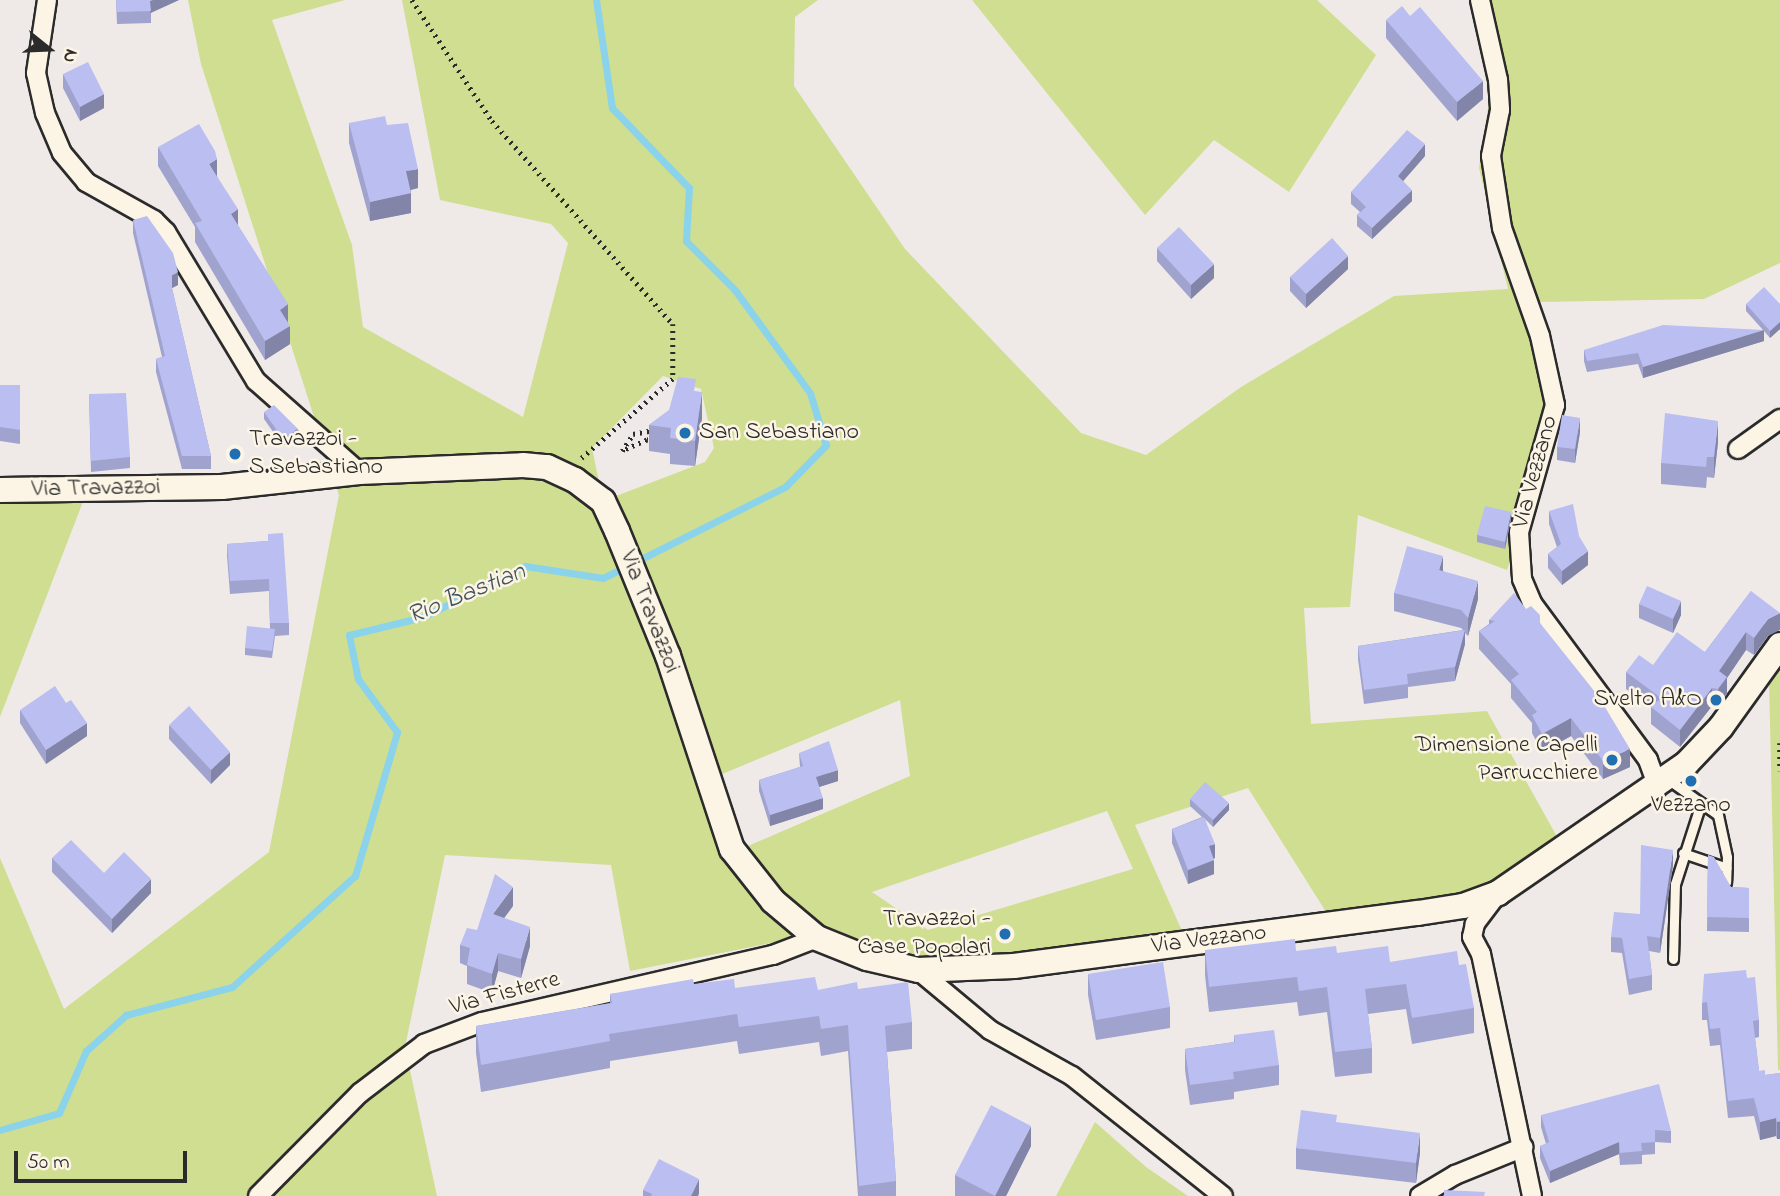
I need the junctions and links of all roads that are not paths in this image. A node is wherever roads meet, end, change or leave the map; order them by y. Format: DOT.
graph roads {
  1 [pos="47,0"];
  2 [pos="1480,0"];
  3 [pos="1780,419"];
  4 [pos="1738,449"];
  5 [pos="359,472"];
  6 [pos="0,490"];
  7 [pos="1780,645"];
  8 [pos="1663,783"];
  9 [pos="1701,803"];
  10 [pos="1684,853"];
  11 [pos="1727,868"];
  12 [pos="1726,882"];
  13 [pos="1498,893"];
  14 [pos="817,938"];
  15 [pos="1673,959"];
  16 [pos="918,970"];
  17 [pos="1524,1147"];
  18 [pos="258,1196"];
  19 [pos="1223,1196"];
  20 [pos="1420,1196"];
  21 [pos="1532,1196"];
  1 -- 5 [label="street"];
  2 -- 8 [label="street, Via Vezzano"];
  3 -- 4 [label="street"];
  5 -- 6 [label="street, Via Travazzoi"];
  5 -- 14 [label="street, Via Travazzoi"];
  7 -- 8 [label="street, Via Vezzano"];
  8 -- 9 [label="lane"];
  8 -- 13 [label="street, Via Vezzano"];
  9 -- 10 [label="lane"];
  9 -- 11 [label="lane"];
  10 -- 11 [label="lane"];
  10 -- 15 [label="lane"];
  11 -- 12 [label="lane"];
  13 -- 16 [label="street, Via Vezzano"];
  13 -- 17 [label="street, Via Vezzano"];
  14 -- 16 [label="street, Via Vezzano"];
  14 -- 18 [label="street, Via Fisterre"];
  16 -- 19 [label="street, Via Vezzano"];
  17 -- 20 [label="street"];
  17 -- 21 [label="street, Via Vezzano"];
}
